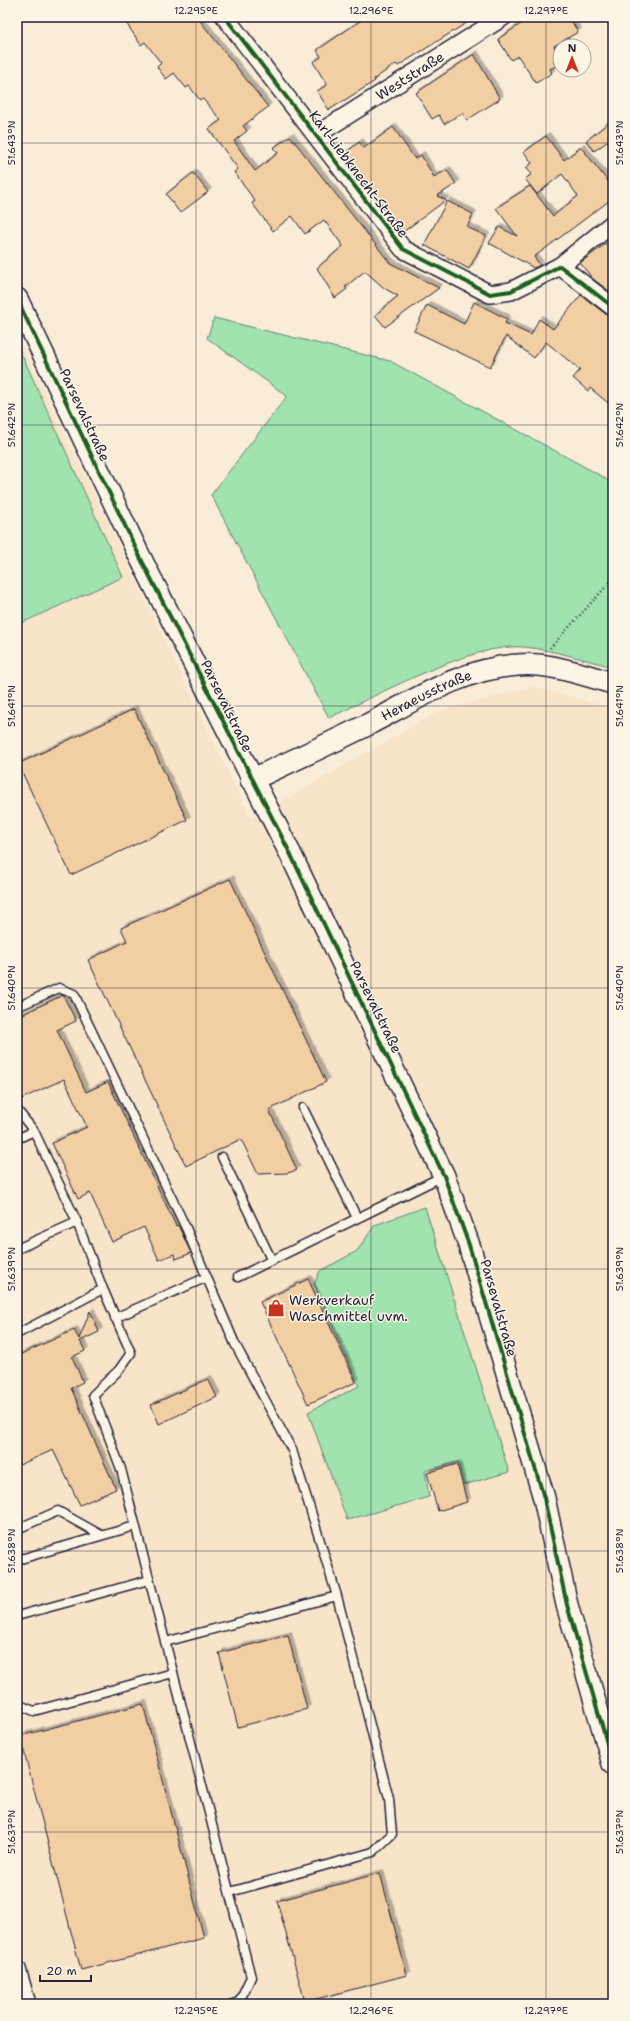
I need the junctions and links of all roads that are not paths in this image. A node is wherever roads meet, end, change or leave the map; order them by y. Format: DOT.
graph roads {
  1 [pos="225,17"];
  2 [pos="503,17"];
  3 [pos="316,135"];
  4 [pos="613,223"];
  5 [pos="560,266"];
  6 [pos="17,299"];
  7 [pos="613,306"];
  8 [pos="613,683"];
  9 [pos="251,780"];
  10 [pos="17,1007"];
  11 [pos="303,1108"];
  12 [pos="17,1110"];
  13 [pos="34,1131"];
  14 [pos="17,1139"];
  15 [pos="222,1157"];
  16 [pos="444,1176"];
  17 [pos="357,1218"];
  18 [pos="77,1222"];
  19 [pos="17,1249"];
  20 [pos="272,1260"];
  21 [pos="207,1277"];
  22 [pos="238,1277"];
  23 [pos="103,1289"];
  24 [pos="115,1318"];
  25 [pos="17,1334"];
  26 [pos="135,1526"];
  27 [pos="17,1529"];
  28 [pos="101,1535"];
  29 [pos="17,1560"];
  30 [pos="150,1580"];
  31 [pos="337,1596"];
  32 [pos="17,1616"];
  33 [pos="165,1642"];
  34 [pos="174,1673"];
  35 [pos="17,1704"];
  36 [pos="613,1764"];
  37 [pos="230,1892"];
  38 [pos="17,1969"];
  39 [pos="27,2004"];
  40 [pos="233,2004"];
  1 -- 3 [label="street, Karl-Liebknecht-Straße"];
  2 -- 3 [label="street, Weststraße"];
  3 -- 5 [label="street, Karl-Liebknecht-Straße"];
  4 -- 5 [label="street, Karl-Liebknecht-Straße"];
  5 -- 7 [label="street"];
  6 -- 9 [label="street, Parsevalstraße"];
  8 -- 9 [label="street, Heraeusstraße"];
  9 -- 16 [label="street, Parsevalstraße"];
  10 -- 21 [label="lane"];
  11 -- 17 [label="lane"];
  12 -- 13 [label="lane"];
  13 -- 14 [label="lane"];
  13 -- 18 [label="lane"];
  15 -- 20 [label="lane"];
  16 -- 17 [label="lane"];
  16 -- 36 [label="street, Parsevalstraße"];
  17 -- 20 [label="lane"];
  18 -- 19 [label="lane"];
  18 -- 23 [label="lane"];
  20 -- 22 [label="lane"];
  21 -- 24 [label="lane"];
  21 -- 31 [label="lane"];
  23 -- 24 [label="lane"];
  23 -- 25 [label="lane"];
  24 -- 26 [label="lane"];
  26 -- 28 [label="lane"];
  26 -- 30 [label="lane"];
  27 -- 28 [label="lane"];
  28 -- 29 [label="lane"];
  30 -- 32 [label="lane"];
  30 -- 33 [label="lane"];
  31 -- 33 [label="lane"];
  31 -- 37 [label="lane"];
  33 -- 34 [label="lane"];
  34 -- 35 [label="lane"];
  34 -- 37 [label="lane"];
  37 -- 40 [label="lane"];
  38 -- 39 [label="street"];
}
